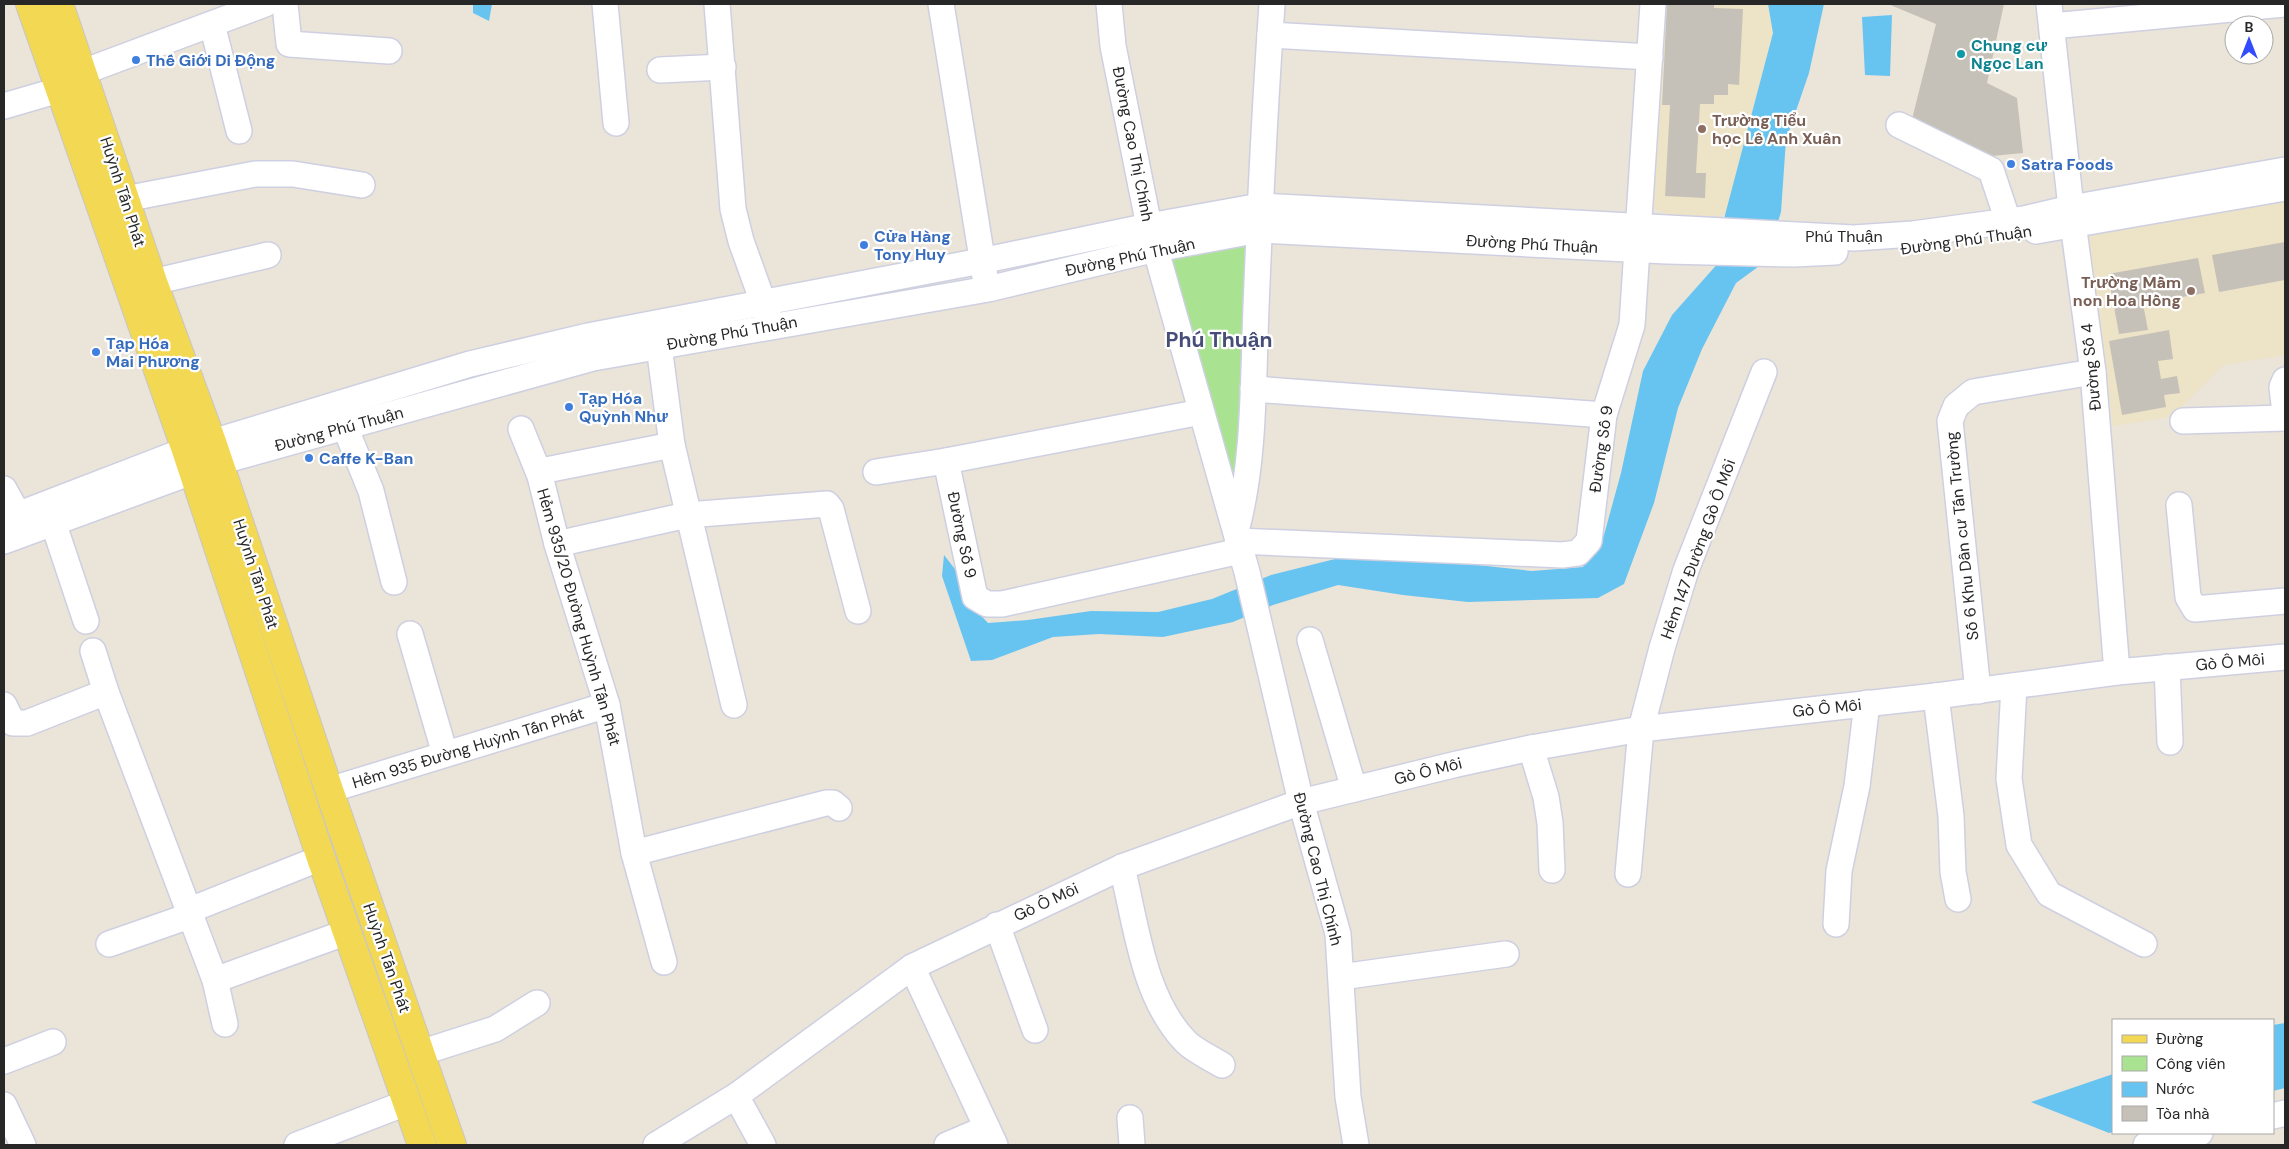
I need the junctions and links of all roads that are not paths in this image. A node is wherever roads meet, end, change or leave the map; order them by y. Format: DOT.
graph roads {
  1 [pos="30,4"];
  2 [pos="59,4"];
  3 [pos="265,4"];
  4 [pos="285,4"];
  5 [pos="605,4"];
  6 [pos="717,4"];
  7 [pos="941,4"];
  8 [pos="1109,4"];
  9 [pos="1272,4"];
  10 [pos="1653,4"];
  11 [pos="2284,4"];
  12 [pos="2050,15"];
  13 [pos="212,24"];
  14 [pos="1270,35"];
  15 [pos="389,51"];
  16 [pos="1650,57"];
  17 [pos="723,67"];
  18 [pos="660,70"];
  19 [pos="83,72"];
  20 [pos="59,90"];
  21 [pos="4,106"];
  22 [pos="616,123"];
  23 [pos="1899,125"];
  24 [pos="239,131"];
  25 [pos="2285,170"];
  26 [pos="362,184"];
  27 [pos="2285,188"];
  28 [pos="125,199"];
  29 [pos="1260,206"];
  30 [pos="2072,217"];
  31 [pos="2008,221"];
  32 [pos="1149,226"];
  33 [pos="1259,230"];
  34 [pos="1639,237"];
  35 [pos="1794,245"];
  36 [pos="1156,249"];
  37 [pos="268,255"];
  38 [pos="981,261"];
  39 [pos="152,282"];
  40 [pos="988,289"];
  41 [pos="767,314"];
  42 [pos="659,346"];
  43 [pos="1764,372"];
  44 [pos="2093,372"];
  45 [pos="2285,380"];
  46 [pos="1253,389"];
  47 [pos="1201,412"];
  48 [pos="2285,413"];
  49 [pos="1604,415"];
  50 [pos="2285,418"];
  51 [pos="2183,421"];
  52 [pos="346,427"];
  53 [pos="521,429"];
  54 [pos="672,446"];
  55 [pos="215,452"];
  56 [pos="190,460"];
  57 [pos="946,461"];
  58 [pos="876,472"];
  59 [pos="540,476"];
  60 [pos="4,489"];
  61 [pos="2179,505"];
  62 [pos="688,515"];
  63 [pos="11,517"];
  64 [pos="53,522"];
  65 [pos="4,541"];
  66 [pos="557,544"];
  67 [pos="1240,549"];
  68 [pos="394,582"];
  69 [pos="2285,601"];
  70 [pos="858,611"];
  71 [pos="86,622"];
  72 [pos="410,634"];
  73 [pos="1310,640"];
  74 [pos="94,651"];
  75 [pos="2285,657"];
  76 [pos="2167,667"];
  77 [pos="2117,672"];
  78 [pos="2014,686"];
  79 [pos="1978,691"];
  80 [pos="106,692"];
  81 [pos="1936,696"];
  82 [pos="4,704"];
  83 [pos="1868,704"];
  84 [pos="607,705"];
  85 [pos="734,705"];
  86 [pos="1641,729"];
  87 [pos="2170,742"];
  88 [pos="1531,748"];
  89 [pos="445,754"];
  90 [pos="1354,789"];
  91 [pos="328,790"];
  92 [pos="1301,802"];
  93 [pos="839,808"];
  94 [pos="634,853"];
  95 [pos="322,858"];
  96 [pos="1122,867"];
  97 [pos="1552,870"];
  98 [pos="1628,874"];
  99 [pos="1958,898"];
  100 [pos="191,913"];
  101 [pos="1836,924"];
  102 [pos="997,925"];
  103 [pos="347,932"];
  104 [pos="109,944"];
  105 [pos="2144,944"];
  106 [pos="1506,954"];
  107 [pos="664,962"];
  108 [pos="912,967"];
  109 [pos="1340,977"];
  110 [pos="216,980"];
  111 [pos="537,1003"];
  112 [pos="225,1024"];
  113 [pos="1035,1030"];
  114 [pos="53,1042"];
  115 [pos="420,1053"];
  116 [pos="4,1061"];
  117 [pos="1222,1064"];
  118 [pos="736,1096"];
  119 [pos="406,1103"];
  120 [pos="4,1106"];
  121 [pos="1130,1118"];
  122 [pos="2196,1134"];
  123 [pos="991,1136"];
  124 [pos="23,1145"];
  125 [pos="298,1145"];
  126 [pos="422,1145"];
  127 [pos="452,1145"];
  128 [pos="656,1145"];
  129 [pos="763,1145"];
  130 [pos="947,1145"];
  131 [pos="1132,1145"];
  132 [pos="1356,1145"];
  133 [pos="2146,1145"];
  1 -- 20 [label="main road, Huỳnh Tấn Phát"];
  2 -- 19 [label="main road, Huỳnh Tấn Phát"];
  3 -- 13 [label="street"];
  4 -- 15 [label="street"];
  5 -- 22 [label="street"];
  6 -- 17 [label="street"];
  7 -- 38 [label="street"];
  8 -- 32 [label="street, Đường Cao Thị Chính"];
  9 -- 14 [label="street"];
  10 -- 16 [label="street, Đường Số 9"];
  11 -- 12 [label="street"];
  12 -- 30 [label="street, Đường Số 4"];
  13 -- 19 [label="street"];
  13 -- 24 [label="street"];
  14 -- 16 [label="street"];
  14 -- 29 [label="street"];
  16 -- 34 [label="street, Đường Số 9"];
  17 -- 18 [label="street"];
  17 -- 41 [label="street"];
  19 -- 20 [label="main road"];
  19 -- 28 [label="main road, Huỳnh Tấn Phát"];
  20 -- 21 [label="street"];
  20 -- 56 [label="main road, Huỳnh Tấn Phát"];
  23 -- 31 [label="street"];
  25 -- 30 [label="street, Đường Phú Thuận"];
  26 -- 28 [label="street"];
  27 -- 30 [label="street, Đường Phú Thuận"];
  28 -- 39 [label="main road, Huỳnh Tấn Phát"];
  29 -- 32 [label="street, Đường Phú Thuận"];
  29 -- 33 [label="street"];
  29 -- 34 [label="street, Đường Phú Thuận"];
  30 -- 31 [label="street, Phú Thuận"];
  30 -- 35 [label="street, Đường Phú Thuận"];
  30 -- 44 [label="street, Đường Số 4"];
  31 -- 35 [label="street, Phú Thuận"];
  32 -- 36 [label="street, Đường Cao Thị Chính"];
  32 -- 38 [label="street, Đường Phú Thuận"];
  33 -- 34 [label="street, Đường Phú Thuận"];
  33 -- 36 [label="street, Đường Phú Thuận"];
  33 -- 46 [label="street"];
  34 -- 35 [label="street, Đường Phú Thuận"];
  34 -- 49 [label="street, Đường Số 9"];
  36 -- 40 [label="street, Đường Phú Thuận"];
  36 -- 47 [label="street, Đường Cao Thị Chính"];
  37 -- 39 [label="street"];
  38 -- 40 [label="street"];
  38 -- 41 [label="street, Đường Phú Thuận"];
  39 -- 55 [label="main road, Huỳnh Tấn Phát"];
  40 -- 41 [label="street, Đường Phú Thuận"];
  41 -- 42 [label="street, Đường Phú Thuận"];
  41 -- 55 [label="street, Đường Phú Thuận"];
  42 -- 52 [label="street, Đường Phú Thuận"];
  42 -- 54 [label="street"];
  43 -- 86 [label="street, Hẻm 147 Đường Gò Ô Môi"];
  44 -- 77 [label="street, Đường Số 4"];
  44 -- 79 [label="street, Số 6 Khu Dân cư Tấn Trường"];
  45 -- 48 [label="street"];
  46 -- 49 [label="street"];
  46 -- 67 [label="street"];
  47 -- 57 [label="street"];
  47 -- 67 [label="street, Đường Cao Thị Chính"];
  49 -- 67 [label="street, Đường Số 9"];
  50 -- 51 [label="street"];
  52 -- 55 [label="street, Đường Phú Thuận"];
  52 -- 68 [label="street"];
  53 -- 59 [label="street, Hẻm 935/20 Đường Huỳnh Tấn Phát"];
  54 -- 59 [label="street"];
  54 -- 62 [label="street"];
  55 -- 56 [label="street, Đường Phú Thuận"];
  55 -- 91 [label="main road, Huỳnh Tấn Phát"];
  56 -- 63 [label="street, Đường Phú Thuận"];
  56 -- 64 [label="street, Đường Phú Thuận"];
  56 -- 95 [label="main road, Huỳnh Tấn Phát"];
  57 -- 58 [label="street"];
  57 -- 67 [label="street, Đường Số 9"];
  59 -- 66 [label="street, Hẻm 935/20 Đường Huỳnh Tấn Phát"];
  60 -- 63 [label="street"];
  61 -- 69 [label="street"];
  62 -- 66 [label="street"];
  62 -- 70 [label="street"];
  62 -- 85 [label="street"];
  64 -- 65 [label="street, Đường Phú Thuận"];
  64 -- 71 [label="street"];
  66 -- 84 [label="street, Hẻm 935/20 Đường Huỳnh Tấn Phát"];
  67 -- 92 [label="street, Đường Cao Thị Chính"];
  72 -- 89 [label="street"];
  73 -- 90 [label="street"];
  74 -- 80 [label="street"];
  75 -- 76 [label="street, Gò Ô Môi"];
  76 -- 77 [label="street, Gò Ô Môi"];
  76 -- 87 [label="street"];
  77 -- 78 [label="street, Gò Ô Môi"];
  78 -- 79 [label="street, Gò Ô Môi"];
  78 -- 105 [label="street"];
  79 -- 81 [label="street, Gò Ô Môi"];
  80 -- 82 [label="street"];
  80 -- 100 [label="street"];
  81 -- 83 [label="street, Gò Ô Môi"];
  81 -- 99 [label="street"];
  83 -- 86 [label="street, Gò Ô Môi"];
  83 -- 101 [label="street"];
  84 -- 89 [label="street, Hẻm 935 Đường Huỳnh Tấn Phát"];
  84 -- 94 [label="street, Hẻm 935/20 Đường Huỳnh Tấn Phát"];
  86 -- 88 [label="street, Gò Ô Môi"];
  86 -- 98 [label="street, Hẻm 147 Đường Gò Ô Môi"];
  88 -- 90 [label="street, Gò Ô Môi"];
  88 -- 97 [label="street"];
  89 -- 91 [label="street, Hẻm 935 Đường Huỳnh Tấn Phát"];
  90 -- 92 [label="street, Gò Ô Môi"];
  91 -- 115 [label="main road, Huỳnh Tấn Phát"];
  92 -- 96 [label="street, Gò Ô Môi"];
  92 -- 109 [label="street, Đường Cao Thị Chính"];
  93 -- 94 [label="street"];
  94 -- 107 [label="street, Hẻm 935/20 Đường Huỳnh Tấn Phát"];
  95 -- 100 [label="street"];
  95 -- 103 [label="main road, Huỳnh Tấn Phát"];
  96 -- 102 [label="street, Gò Ô Môi"];
  96 -- 117 [label="street"];
  100 -- 104 [label="street"];
  100 -- 110 [label="street"];
  102 -- 108 [label="street, Gò Ô Môi"];
  102 -- 113 [label="street"];
  103 -- 110 [label="street"];
  103 -- 119 [label="main road, Huỳnh Tấn Phát"];
  106 -- 109 [label="street"];
  108 -- 118 [label="street, Gò Ô Môi"];
  108 -- 123 [label="street"];
  109 -- 132 [label="street, Đường Cao Thị Chính"];
  110 -- 112 [label="street"];
  111 -- 115 [label="street"];
  114 -- 116 [label="street"];
  115 -- 127 [label="main road, Huỳnh Tấn Phát"];
  118 -- 128 [label="street, Gò Ô Môi"];
  118 -- 129 [label="street"];
  119 -- 125 [label="street"];
  119 -- 126 [label="main road, Huỳnh Tấn Phát"];
  120 -- 124 [label="street"];
  121 -- 131 [label="street"];
  122 -- 133 [label="street"];
  123 -- 130 [label="street"];
}
